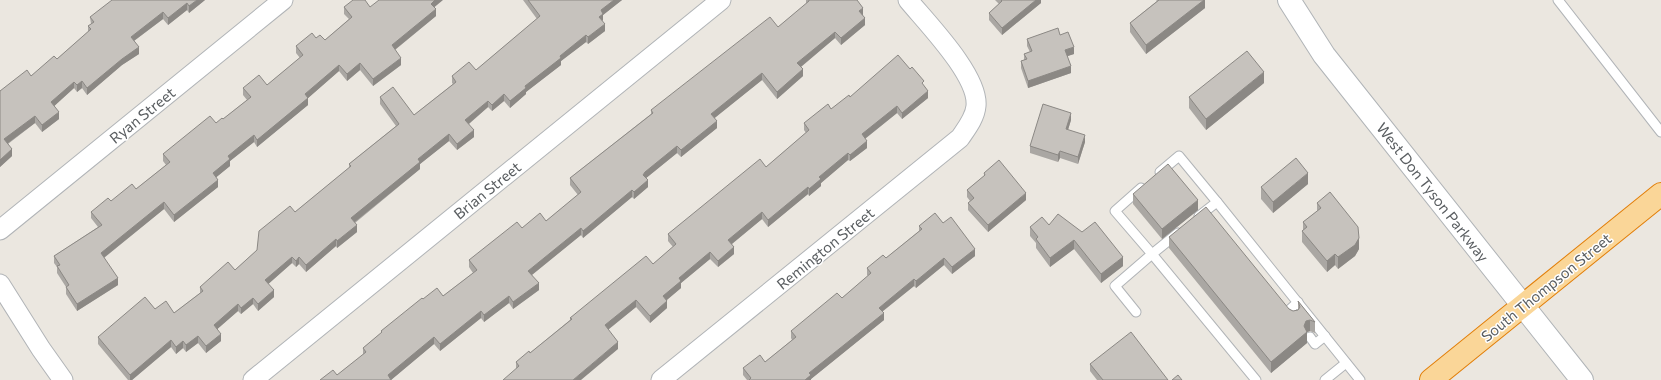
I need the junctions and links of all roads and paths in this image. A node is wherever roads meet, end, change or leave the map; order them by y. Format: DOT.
graph roads {
  1 [pos="283,0"];
  2 [pos="721,0"];
  3 [pos="908,0"];
  4 [pos="1289,0"];
  5 [pos="1558,0"];
  6 [pos="1661,132"];
  7 [pos="1661,194"];
  8 [pos="1216,202"];
  9 [pos="0,230"];
  10 [pos="1152,254"];
  11 [pos="0,284"];
  12 [pos="1298,302"];
  13 [pos="1523,306"];
  14 [pos="1136,312"];
  15 [pos="1294,317"];
  16 [pos="1325,336"];
  17 [pos="1310,337"];
  18 [pos="1346,363"];
  19 [pos="63,380"];
  20 [pos="253,380"];
  21 [pos="661,380"];
  22 [pos="1256,380"];
  23 [pos="1325,380"];
  24 [pos="1360,380"];
  25 [pos="1431,380"];
  26 [pos="1582,380"];
  1 -- 9 [label="street, Ryan Street"];
  2 -- 20 [label="street, Brian Street"];
  3 -- 21 [label="street, Remington Street"];
  4 -- 13 [label="main road, West Don Tyson Parkway"];
  5 -- 6 [label="lane"];
  7 -- 13 [label="highway, South Thompson Street"];
  8 -- 10 [label="lane"];
  8 -- 10 [label="lane"];
  8 -- 12 [label="lane"];
  10 -- 14 [label="lane"];
  10 -- 22 [label="lane"];
  11 -- 19 [label="street"];
  12 -- 15 [label="lane"];
  12 -- 16 [label="lane"];
  13 -- 25 [label="highway, South Thompson Street"];
  13 -- 26 [label="main road, West Don Tyson Parkway"];
  16 -- 17 [label="lane"];
  16 -- 18 [label="lane"];
  18 -- 23 [label="lane"];
  18 -- 24 [label="lane"];
}
